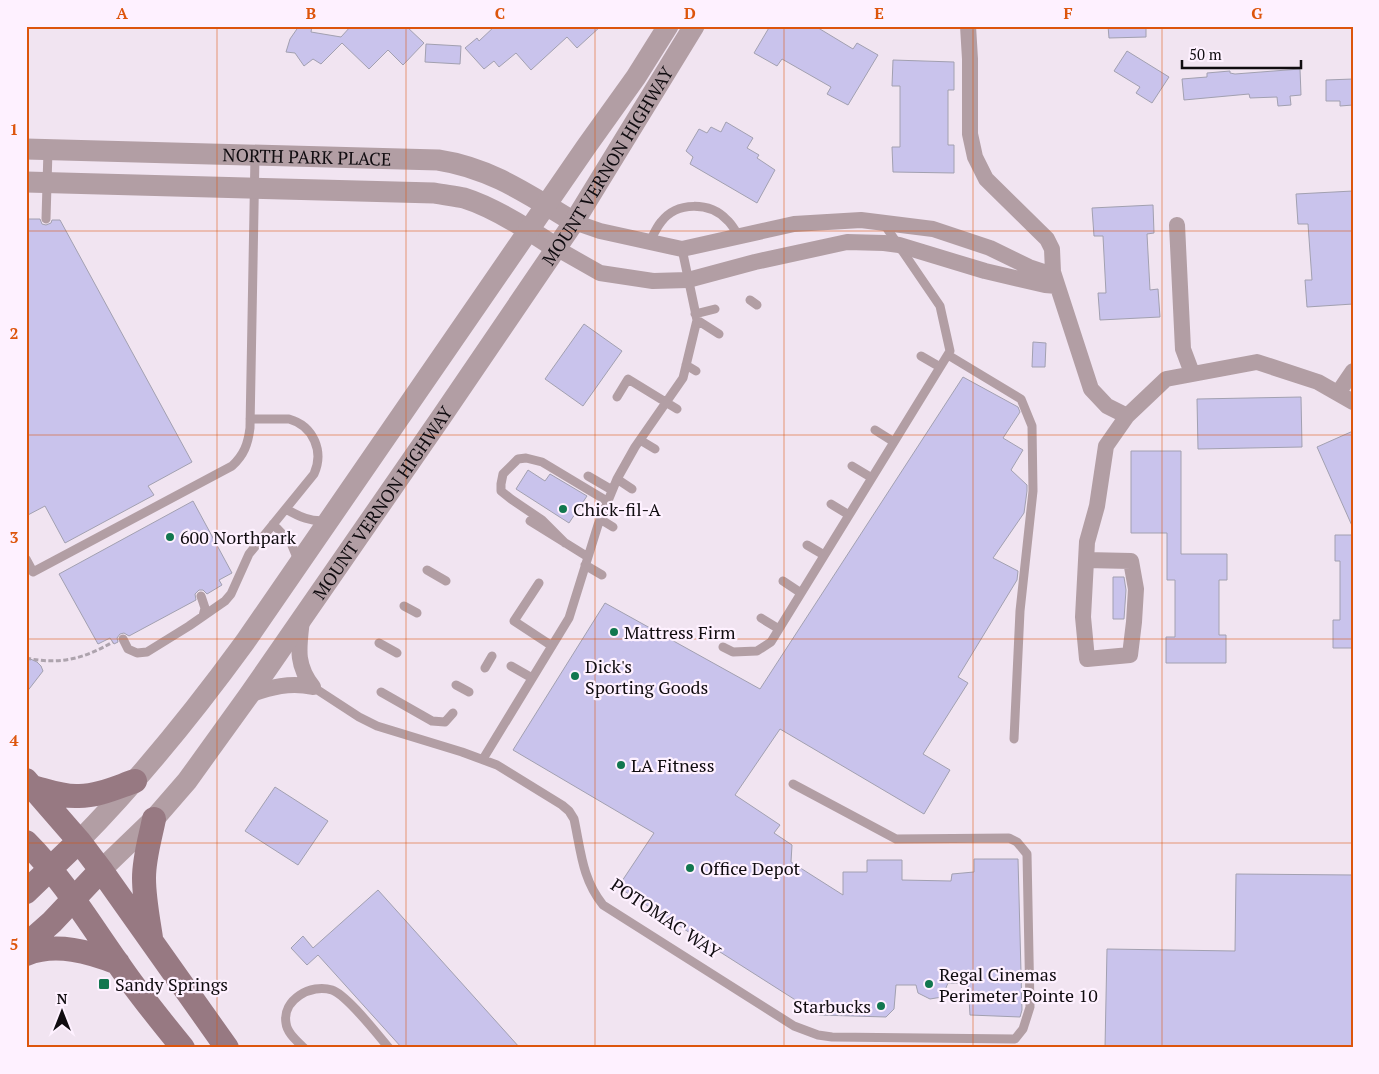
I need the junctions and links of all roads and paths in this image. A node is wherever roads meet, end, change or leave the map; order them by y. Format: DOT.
graph roads {
  1 [pos="668,26"];
  2 [pos="694,26"];
  3 [pos="968,26"];
  4 [pos="26,149"];
  5 [pos="48,149"];
  6 [pos="255,154"];
  7 [pos="367,157"];
  8 [pos="37,182"];
  9 [pos="254,187"];
  10 [pos="364,190"];
  11 [pos="546,205"];
  12 [pos="46,220"];
  13 [pos="574,222"];
  14 [pos="884,224"];
  15 [pos="1177,225"];
  16 [pos="529,230"];
  17 [pos="738,236"];
  18 [pos="650,243"];
  19 [pos="899,246"];
  20 [pos="556,248"];
  21 [pos="682,249"];
  22 [pos="1055,279"];
  23 [pos="688,280"];
  24 [pos="715,308"];
  25 [pos="696,317"];
  26 [pos="719,334"];
  27 [pos="948,354"];
  28 [pos="921,356"];
  29 [pos="686,365"];
  30 [pos="940,367"];
  31 [pos="696,370"];
  32 [pos="1353,372"];
  33 [pos="1192,373"];
  34 [pos="618,397"];
  35 [pos="1346,397"];
  36 [pos="666,403"];
  37 [pos="677,409"];
  38 [pos="1127,416"];
  39 [pos="250,419"];
  40 [pos="874,430"];
  41 [pos="640,440"];
  42 [pos="894,442"];
  43 [pos="655,449"];
  44 [pos="852,466"];
  45 [pos="588,476"];
  46 [pos="872,478"];
  47 [pos="617,479"];
  48 [pos="632,489"];
  49 [pos="612,490"];
  50 [pos="607,500"];
  51 [pos="831,504"];
  52 [pos="286,509"];
  53 [pos="849,515"];
  54 [pos="330,520"];
  55 [pos="600,520"];
  56 [pos="530,521"];
  57 [pos="274,524"];
  58 [pos="613,527"];
  59 [pos="565,543"];
  60 [pos="807,545"];
  61 [pos="824,555"];
  62 [pos="26,559"];
  63 [pos="1086,560"];
  64 [pos="586,561"];
  65 [pos="298,565"];
  66 [pos="427,570"];
  67 [pos="602,575"];
  68 [pos="446,581"];
  69 [pos="539,582"];
  70 [pos="783,582"];
  71 [pos="801,593"];
  72 [pos="202,596"];
  73 [pos="404,606"];
  74 [pos="417,613"];
  75 [pos="202,616"];
  76 [pos="302,617"];
  77 [pos="761,618"];
  78 [pos="779,629"];
  79 [pos="123,639"];
  80 [pos="113,642"];
  81 [pos="379,643"];
  82 [pos="552,646"];
  83 [pos="723,647"];
  84 [pos="396,653"];
  85 [pos="492,656"];
  86 [pos="26,658"];
  87 [pos="511,666"];
  88 [pos="485,668"];
  89 [pos="532,678"];
  90 [pos="313,686"];
  91 [pos="456,686"];
  92 [pos="381,692"];
  93 [pos="469,692"];
  94 [pos="249,695"];
  95 [pos="453,713"];
  96 [pos="1014,739"];
  97 [pos="483,759"];
  98 [pos="135,781"];
  99 [pos="30,784"];
  100 [pos="793,784"];
  101 [pos="154,820"];
  102 [pos="79,841"];
  103 [pos="26,842"];
  104 [pos="51,869"];
  105 [pos="101,870"];
  106 [pos="26,892"];
  107 [pos="73,898"];
  108 [pos="152,944"];
  109 [pos="26,945"];
  110 [pos="26,954"];
  111 [pos="118,963"];
  112 [pos="183,1048"];
  113 [pos="227,1048"];
  114 [pos="304,1048"];
  115 [pos="389,1048"];
  1 -- 11 [label="street, MOUNT VERNON HIGHWAY"];
  2 -- 13 [label="street, MOUNT VERNON HIGHWAY"];
  3 -- 22 [label="street"];
  4 -- 5 [label="street, NORTH PARK PLACE"];
  5 -- 6 [label="street, NORTH PARK PLACE"];
  5 -- 8 [label="lane"];
  6 -- 7 [label="street, NORTH PARK PLACE"];
  6 -- 9 [label="lane"];
  7 -- 10 [label="street"];
  7 -- 11 [label="street, NORTH PARK PLACE"];
  8 -- 9 [label="street, NORTH PARK PLACE"];
  8 -- 12 [label="lane"];
  9 -- 10 [label="street, NORTH PARK PLACE"];
  9 -- 39 [label="lane"];
  10 -- 16 [label="street, NORTH PARK PLACE"];
  11 -- 13 [label="street, NORTH PARK PLACE"];
  11 -- 16 [label="street, MOUNT VERNON HIGHWAY"];
  13 -- 18 [label="street"];
  13 -- 20 [label="street, MOUNT VERNON HIGHWAY"];
  14 -- 17 [label="street"];
  14 -- 19 [label="lane"];
  14 -- 22 [label="street"];
  15 -- 33 [label="street"];
  16 -- 20 [label="street, NORTH PARK PLACE"];
  16 -- 54 [label="street, MOUNT VERNON HIGHWAY"];
  17 -- 18 [label="lane"];
  17 -- 21 [label="street"];
  18 -- 21 [label="street"];
  19 -- 22 [label="street"];
  19 -- 23 [label="street"];
  19 -- 27 [label="lane"];
  20 -- 23 [label="street"];
  20 -- 76 [label="street, MOUNT VERNON HIGHWAY"];
  21 -- 23 [label="lane"];
  22 -- 38 [label="street"];
  23 -- 25 [label="lane"];
  24 -- 25 [label="lane"];
  25 -- 26 [label="lane"];
  25 -- 29 [label="lane"];
  27 -- 30 [label="lane"];
  27 -- 96 [label="lane"];
  28 -- 30 [label="lane"];
  29 -- 31 [label="lane"];
  29 -- 36 [label="lane"];
  30 -- 42 [label="lane"];
  32 -- 35 [label="street"];
  33 -- 35 [label="street"];
  33 -- 38 [label="street"];
  34 -- 36 [label="lane"];
  36 -- 37 [label="lane"];
  36 -- 41 [label="lane"];
  38 -- 63 [label="street"];
  39 -- 52 [label="lane"];
  39 -- 62 [label="lane"];
  40 -- 42 [label="lane"];
  41 -- 43 [label="lane"];
  41 -- 47 [label="lane"];
  42 -- 46 [label="lane"];
  44 -- 46 [label="lane"];
  45 -- 49 [label="lane"];
  46 -- 53 [label="lane"];
  47 -- 48 [label="lane"];
  47 -- 49 [label="lane"];
  49 -- 50 [label="lane"];
  50 -- 55 [label="lane"];
  50 -- 59 [label="lane"];
  51 -- 53 [label="lane"];
  52 -- 54 [label="lane"];
  52 -- 57 [label="lane"];
  53 -- 61 [label="lane"];
  54 -- 65 [label="street, MOUNT VERNON HIGHWAY"];
  55 -- 58 [label="lane"];
  55 -- 64 [label="lane"];
  56 -- 59 [label="lane"];
  57 -- 65 [label="lane"];
  57 -- 75 [label="lane"];
  59 -- 64 [label="lane"];
  60 -- 61 [label="lane"];
  61 -- 71 [label="lane"];
  63 -- 63 [label="street"];
  64 -- 67 [label="lane"];
  64 -- 82 [label="lane"];
  65 -- 98 [label="street, MOUNT VERNON HIGHWAY"];
  66 -- 68 [label="lane"];
  69 -- 82 [label="lane"];
  70 -- 71 [label="lane"];
  71 -- 78 [label="lane"];
  72 -- 75 [label="lane"];
  73 -- 74 [label="lane"];
  75 -- 79 [label="lane"];
  76 -- 90 [label="street, POTOMAC WAY"];
  76 -- 94 [label="street, MOUNT VERNON HIGHWAY"];
  77 -- 78 [label="lane"];
  78 -- 83 [label="lane"];
  80 -- 86 [label="path"];
  81 -- 84 [label="lane"];
  82 -- 89 [label="lane"];
  85 -- 88 [label="lane"];
  87 -- 89 [label="lane"];
  89 -- 97 [label="lane"];
  90 -- 94 [label="street"];
  90 -- 97 [label="lane, POTOMAC WAY"];
  91 -- 93 [label="lane"];
  92 -- 95 [label="lane"];
  94 -- 101 [label="street, MOUNT VERNON HIGHWAY"];
  97 -- 100 [label="lane, POTOMAC WAY"];
  98 -- 99 [label="main road"];
  98 -- 102 [label="street, MOUNT VERNON HIGHWAY"];
  99 -- 102 [label="main road"];
  101 -- 105 [label="street, MOUNT VERNON HIGHWAY"];
  101 -- 108 [label="main road"];
  102 -- 104 [label="main road, MOUNT VERNON HIGHWAY"];
  102 -- 105 [label="main road"];
  103 -- 104 [label="main road"];
  104 -- 106 [label="main road, MOUNT VERNON HIGHWAY"];
  104 -- 107 [label="main road"];
  105 -- 107 [label="main road, MOUNT VERNON HIGHWAY"];
  105 -- 108 [label="main road"];
  107 -- 109 [label="main road, MOUNT VERNON HIGHWAY"];
  107 -- 111 [label="main road"];
  108 -- 113 [label="main road"];
  110 -- 111 [label="main road"];
  111 -- 112 [label="main road"];
  114 -- 115 [label="lane"];
}
